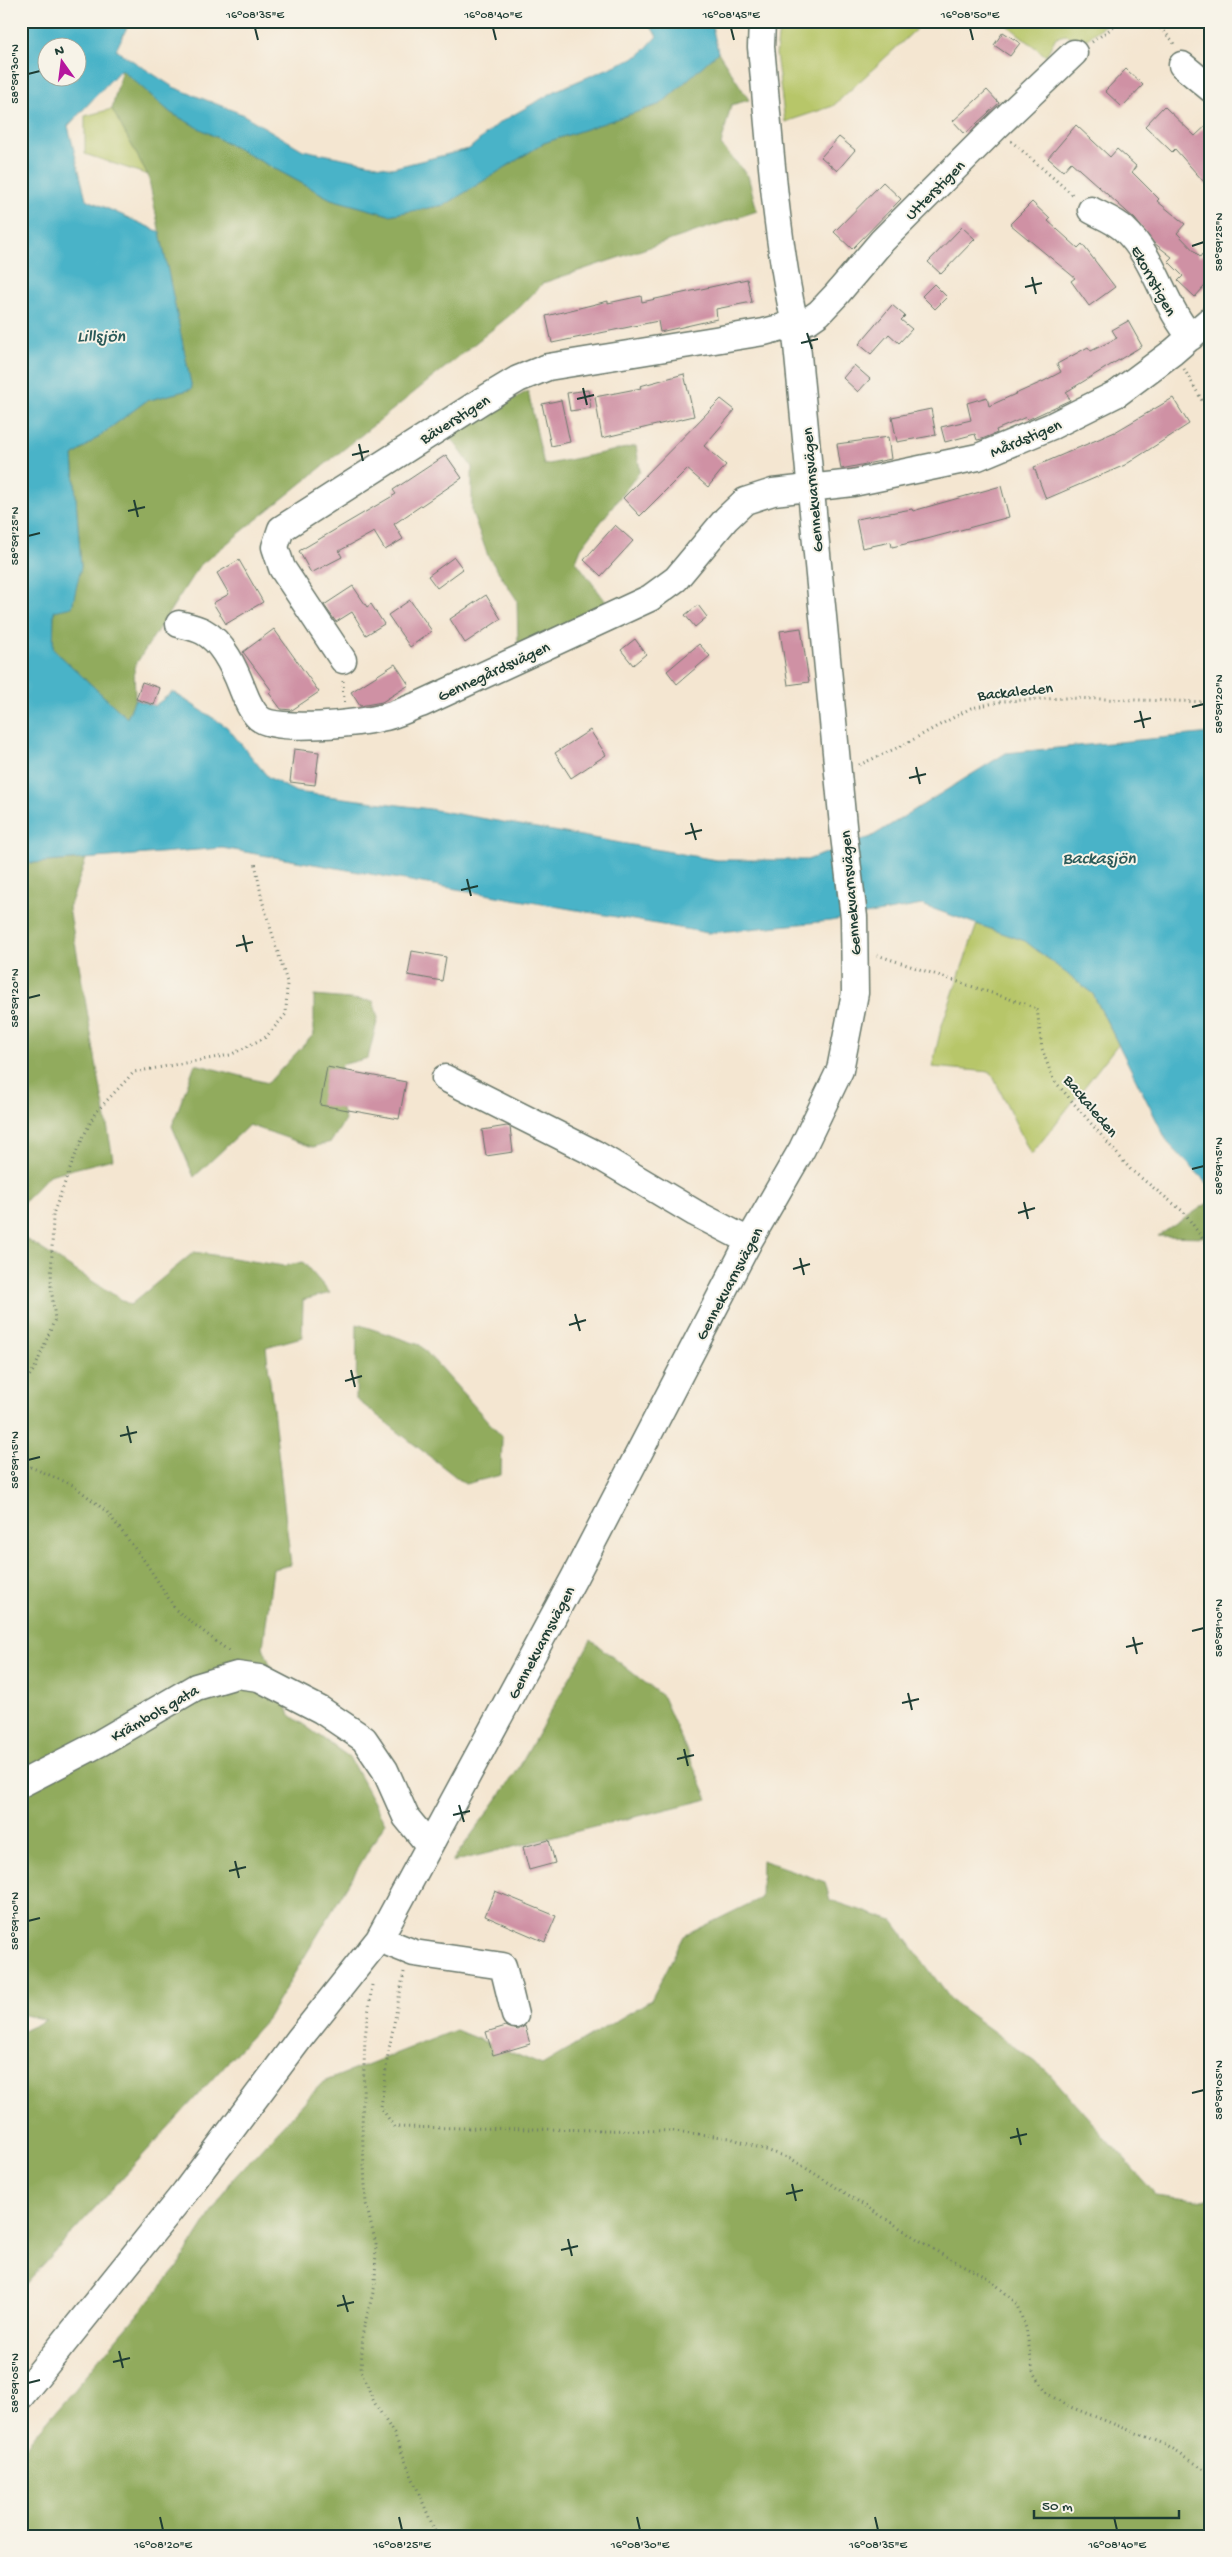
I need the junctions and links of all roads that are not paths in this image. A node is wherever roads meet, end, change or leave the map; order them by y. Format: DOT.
graph roads {
  1 [pos="762,21"];
  2 [pos="1074,54"];
  3 [pos="1182,65"];
  4 [pos="1211,89"];
  5 [pos="1091,210"];
  6 [pos="1211,318"];
  7 [pos="795,324"];
  8 [pos="1182,345"];
  9 [pos="811,486"];
  10 [pos="179,624"];
  11 [pos="343,660"];
  12 [pos="445,1078"];
  13 [pos="749,1241"];
  14 [pos="21,1784"];
  15 [pos="429,1846"];
  16 [pos="379,1939"];
  17 [pos="516,2014"];
  18 [pos="21,2396"];
  1 -- 7 [label="street, Gennekvarnsvägen"];
  2 -- 7 [label="street, Utterstigen"];
  3 -- 4 [label="street"];
  5 -- 8 [label="street, Ekorrstigen"];
  6 -- 8 [label="street, Mårdstigen"];
  7 -- 9 [label="street, Gennekvarnsvägen"];
  7 -- 11 [label="street, Bäverstigen"];
  8 -- 9 [label="street, Mårdstigen"];
  9 -- 10 [label="street, Gennegårdsvägen"];
  9 -- 13 [label="street, Gennekvarnsvägen"];
  12 -- 13 [label="street"];
  13 -- 15 [label="street, Gennekvarnsvägen"];
  14 -- 15 [label="street, Krämbols gata"];
  15 -- 16 [label="street, Gennekvarnsvägen"];
  16 -- 17 [label="street"];
  16 -- 18 [label="street, Gennekvarnsvägen"];
}
